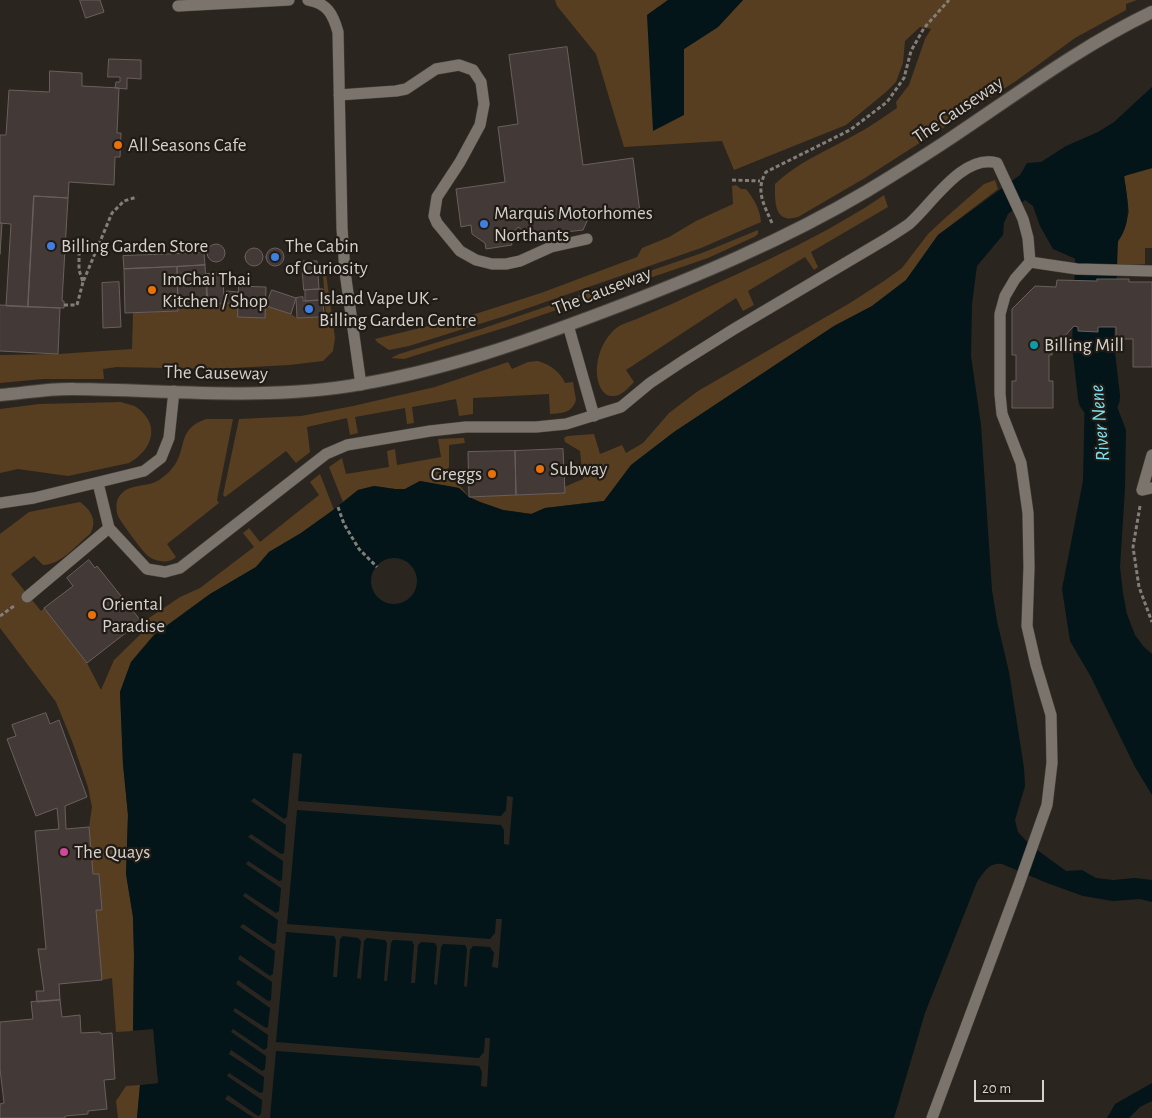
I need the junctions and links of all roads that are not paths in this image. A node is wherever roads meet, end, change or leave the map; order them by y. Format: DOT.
graph roads {
  1 [pos="289,0"];
  2 [pos="308,0"];
  3 [pos="178,6"];
  4 [pos="1152,12"];
  5 [pos="339,95"];
  6 [pos="586,239"];
  7 [pos="1030,262"];
  8 [pos="1152,271"];
  9 [pos="568,325"];
  10 [pos="361,385"];
  11 [pos="174,391"];
  12 [pos="0,395"];
  13 [pos="594,416"];
  14 [pos="1152,455"];
  15 [pos="98,483"];
  16 [pos="1147,489"];
  17 [pos="0,503"];
  18 [pos="109,528"];
  19 [pos="27,597"];
  20 [pos="932,1118"];
  1 -- 3 [label="lane"];
  2 -- 5 [label="lane"];
  4 -- 9 [label="street, The Causeway"];
  5 -- 6 [label="lane"];
  5 -- 10 [label="lane"];
  7 -- 8 [label="lane"];
  7 -- 13 [label="lane"];
  7 -- 20 [label="lane"];
  9 -- 10 [label="street, The Causeway"];
  9 -- 13 [label="lane"];
  10 -- 11 [label="street, The Causeway"];
  11 -- 12 [label="street, The Causeway"];
  11 -- 15 [label="lane"];
  13 -- 18 [label="lane"];
  14 -- 16 [label="lane"];
  15 -- 17 [label="lane"];
  15 -- 18 [label="lane"];
  18 -- 19 [label="lane"];
}
